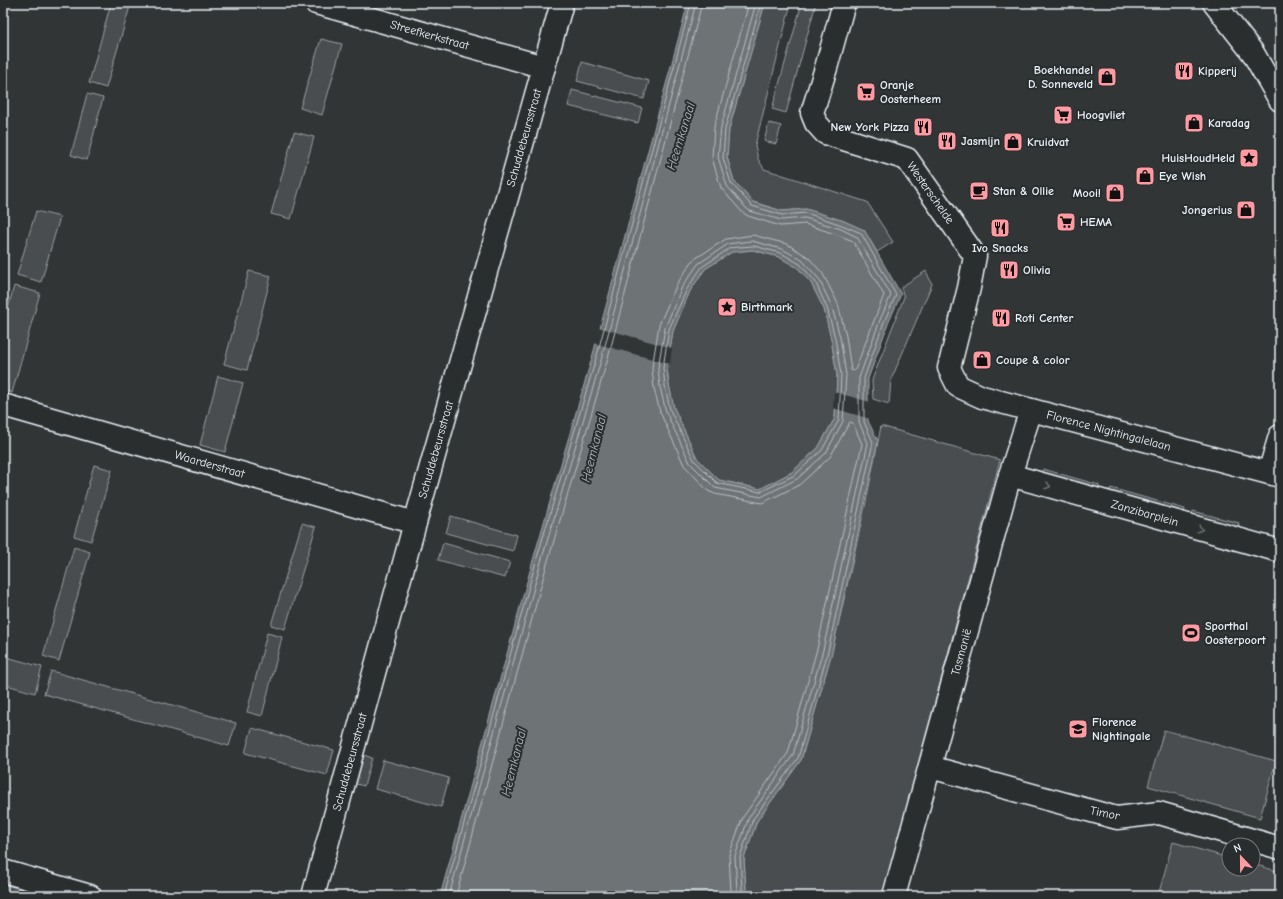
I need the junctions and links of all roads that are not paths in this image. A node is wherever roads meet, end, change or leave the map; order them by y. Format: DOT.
graph roads {
  1 [pos="316,3"];
  2 [pos="562,3"];
  3 [pos="844,3"];
  4 [pos="1214,3"];
  5 [pos="544,67"];
  6 [pos="1280,100"];
  7 [pos="949,368"];
  8 [pos="3,405"];
  9 [pos="1031,410"];
  10 [pos="1280,436"];
  11 [pos="1275,474"];
  12 [pos="1010,475"];
  13 [pos="416,523"];
  14 [pos="1280,551"];
  15 [pos="930,767"];
  16 [pos="1280,848"];
  17 [pos="3,871"];
  18 [pos="90,896"];
  19 [pos="313,896"];
  20 [pos="894,896"];
  1 -- 5 [label="street, Streefkerkstraat"];
  2 -- 5 [label="street, Schuddebeursstraat"];
  3 -- 7 [label="street, Westerschelde"];
  4 -- 6 [label="street"];
  5 -- 13 [label="street, Schuddebeursstraat"];
  7 -- 9 [label="street, Florence Nightingalelaan"];
  8 -- 13 [label="street, Waarderstraat"];
  9 -- 11 [label="street, Florence Nightingalelaan"];
  9 -- 12 [label="street, Tasmanië"];
  10 -- 11 [label="street"];
  12 -- 14 [label="street, Zanzibarplein, one-way"];
  12 -- 15 [label="street, Tasmanië"];
  13 -- 19 [label="street, Schuddebeursstraat"];
  15 -- 16 [label="street, Timor"];
  15 -- 20 [label="street, Tasmanië"];
  17 -- 18 [label="street"];
}
